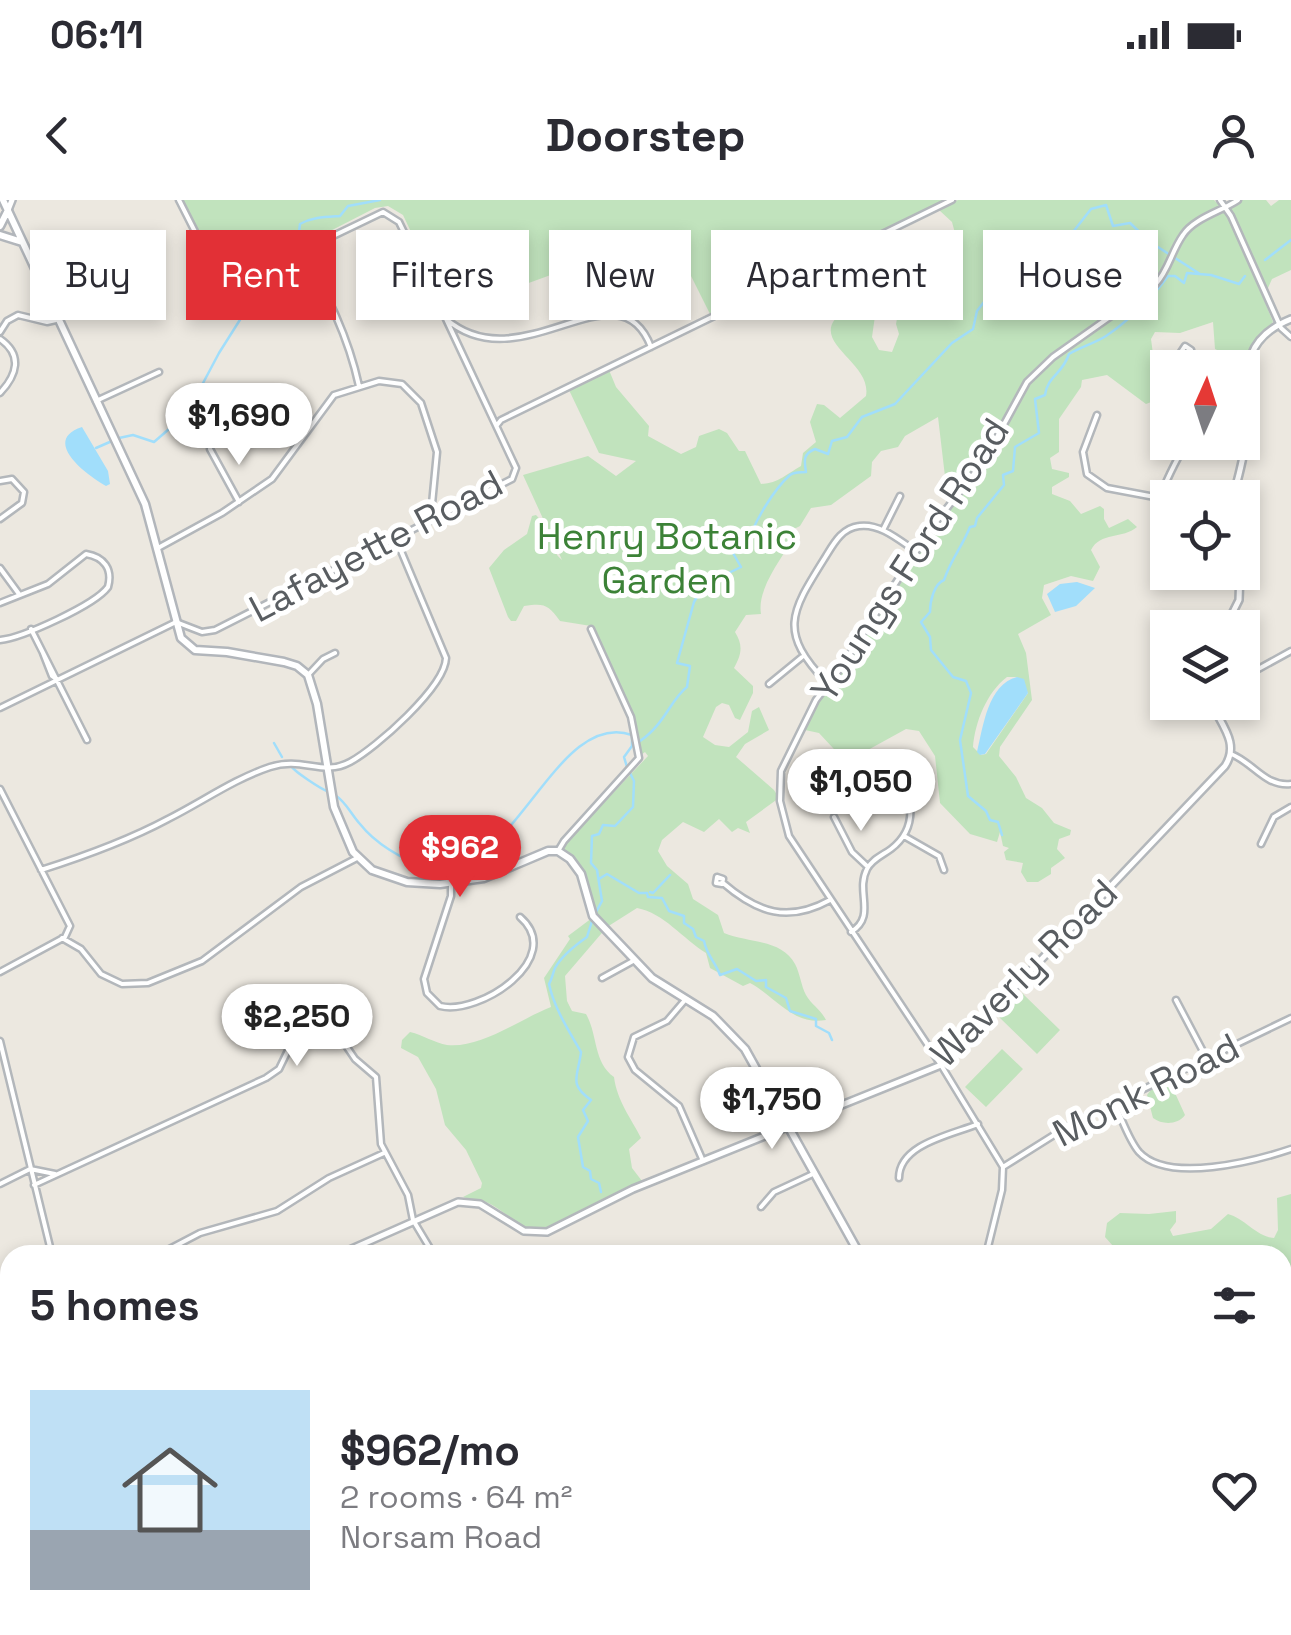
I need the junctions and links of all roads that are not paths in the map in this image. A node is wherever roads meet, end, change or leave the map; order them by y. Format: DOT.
graph roads {
  1 [pos="3,200"];
  2 [pos="12,200"];
  3 [pos="179,200"];
  4 [pos="952,200"];
  5 [pos="1220,200"];
  6 [pos="1238,200"];
  7 [pos="1226,208"];
  8 [pos="8,210"];
  9 [pos="0,226"];
  10 [pos="194,230"];
  11 [pos="403,230"];
  12 [pos="336,233"];
  13 [pos="0,234"];
  14 [pos="24,243"];
  15 [pos="30,257"];
  16 [pos="336,312"];
  17 [pos="30,318"];
  18 [pos="1291,319"];
  19 [pos="37,320"];
  20 [pos="58,320"];
  21 [pos="446,320"];
  22 [pos="447,320"];
  23 [pos="1279,324"];
  24 [pos="0,336"];
  25 [pos="1291,336"];
  26 [pos="651,347"];
  27 [pos="160,372"];
  28 [pos="359,386"];
  29 [pos="0,394"];
  30 [pos="96,401"];
  31 [pos="1097,415"];
  32 [pos="497,425"];
  33 [pos="210,449"];
  34 [pos="0,480"];
  35 [pos="1237,480"];
  36 [pos="900,496"];
  37 [pos="1150,496"];
  38 [pos="239,502"];
  39 [pos="436,518"];
  40 [pos="0,519"];
  41 [pos="883,530"];
  42 [pos="396,538"];
  43 [pos="158,548"];
  44 [pos="916,551"];
  45 [pos="0,568"];
  46 [pos="19,594"];
  47 [pos="0,603"];
  48 [pos="176,622"];
  49 [pos="32,629"];
  50 [pos="590,629"];
  51 [pos="0,640"];
  52 [pos="1291,651"];
  53 [pos="335,652"];
  54 [pos="802,657"];
  55 [pos="1260,668"];
  56 [pos="308,675"];
  57 [pos="58,680"];
  58 [pos="827,683"];
  59 [pos="769,684"];
  60 [pos="0,708"];
  61 [pos="1220,720"];
  62 [pos="88,740"];
  63 [pos="1231,754"];
  64 [pos="896,765"];
  65 [pos="328,770"];
  66 [pos="1291,784"];
  67 [pos="0,789"];
  68 [pos="1291,807"];
  69 [pos="834,817"];
  70 [pos="904,836"];
  71 [pos="1261,844"];
  72 [pos="558,852"];
  73 [pos="357,858"];
  74 [pos="868,867"];
  75 [pos="41,870"];
  76 [pos="944,870"];
  77 [pos="451,883"];
  78 [pos="723,883"];
  79 [pos="830,900"];
  80 [pos="520,917"];
  81 [pos="851,932"];
  82 [pos="62,938"];
  83 [pos="636,958"];
  84 [pos="0,972"];
  85 [pos="602,978"];
  86 [pos="684,1000"];
  87 [pos="1176,1000"];
  88 [pos="1291,1018"];
  89 [pos="0,1040"];
  90 [pos="1207,1058"];
  91 [pos="941,1065"];
  92 [pos="1114,1103"];
  93 [pos="978,1124"];
  94 [pos="789,1126"];
  95 [pos="1291,1149"];
  96 [pos="384,1152"];
  97 [pos="702,1161"];
  98 [pos="1003,1167"];
  99 [pos="30,1169"];
  100 [pos="57,1174"];
  101 [pos="815,1174"];
  102 [pos="899,1178"];
  103 [pos="0,1184"];
  104 [pos="34,1185"];
  105 [pos="761,1207"];
  106 [pos="413,1220"];
  107 [pos="49,1245"];
  108 [pos="176,1245"];
  109 [pos="359,1245"];
  110 [pos="428,1245"];
  111 [pos="855,1245"];
  112 [pos="988,1245"];
  1 -- 8 [label="main road"];
  2 -- 8 [label="street"];
  3 -- 10 [label="street"];
  4 -- 26 [label="street, Lafayette Road"];
  5 -- 7 [label="street"];
  6 -- 7 [label="street, Youngs Ford Road"];
  7 -- 23 [label="street"];
  7 -- 44 [label="street, Youngs Ford Road"];
  8 -- 9 [label="main road"];
  8 -- 14 [label="main road"];
  11 -- 12 [label="street"];
  13 -- 14 [label="main road"];
  14 -- 15 [label="main road"];
  16 -- 28 [label="street"];
  17 -- 24 [label="street"];
  18 -- 23 [label="street"];
  19 -- 20 [label="street"];
  20 -- 30 [label="main road"];
  21 -- 32 [label="street"];
  22 -- 26 [label="street"];
  23 -- 25 [label="street"];
  23 -- 35 [label="street"];
  24 -- 29 [label="street"];
  26 -- 32 [label="street, Lafayette Road"];
  27 -- 30 [label="street"];
  28 -- 38 [label="street"];
  28 -- 39 [label="street"];
  30 -- 43 [label="main road"];
  31 -- 37 [label="street"];
  32 -- 39 [label="street, Lafayette Road"];
  33 -- 38 [label="street"];
  34 -- 40 [label="street"];
  36 -- 41 [label="street"];
  38 -- 43 [label="street"];
  39 -- 42 [label="street, Lafayette Road"];
  41 -- 44 [label="street"];
  41 -- 54 [label="street"];
  42 -- 48 [label="street, Lafayette Road"];
  42 -- 65 [label="street"];
  43 -- 48 [label="main road"];
  44 -- 58 [label="street, Youngs Ford Road"];
  45 -- 46 [label="street"];
  46 -- 47 [label="street"];
  46 -- 49 [label="street"];
  48 -- 56 [label="main road"];
  48 -- 57 [label="street"];
  49 -- 51 [label="street"];
  49 -- 57 [label="street"];
  50 -- 72 [label="street"];
  52 -- 55 [label="street"];
  53 -- 56 [label="street"];
  54 -- 58 [label="street"];
  54 -- 59 [label="street"];
  56 -- 65 [label="main road"];
  57 -- 60 [label="street"];
  57 -- 62 [label="street"];
  58 -- 79 [label="street, Youngs Ford Road"];
  61 -- 63 [label="street"];
  63 -- 66 [label="street"];
  63 -- 91 [label="street, Waverly Road"];
  64 -- 70 [label="street"];
  65 -- 73 [label="main road"];
  65 -- 75 [label="street"];
  67 -- 75 [label="street"];
  68 -- 71 [label="street"];
  69 -- 74 [label="street"];
  70 -- 74 [label="street"];
  70 -- 76 [label="street"];
  72 -- 77 [label="main road"];
  72 -- 83 [label="main road"];
  73 -- 77 [label="main road"];
  73 -- 82 [label="street"];
  74 -- 81 [label="street"];
  75 -- 82 [label="street"];
  77 -- 80 [label="street"];
  78 -- 79 [label="street"];
  79 -- 81 [label="street, Youngs Ford Road"];
  81 -- 91 [label="street, Youngs Ford Road"];
  82 -- 84 [label="street"];
  83 -- 85 [label="street"];
  83 -- 86 [label="main road"];
  86 -- 94 [label="main road"];
  86 -- 97 [label="street"];
  87 -- 90 [label="street"];
  88 -- 90 [label="street, Monk Road"];
  89 -- 99 [label="street"];
  90 -- 92 [label="street, Monk Road"];
  91 -- 93 [label="street, Youngs Ford Road"];
  91 -- 94 [label="street, Waverly Road"];
  92 -- 95 [label="street"];
  92 -- 98 [label="street, Monk Road"];
  93 -- 98 [label="street, Youngs Ford Road"];
  93 -- 102 [label="street"];
  94 -- 97 [label="street, Waverly Road"];
  94 -- 101 [label="main road"];
  96 -- 100 [label="street"];
  96 -- 106 [label="street"];
  96 -- 108 [label="street"];
  97 -- 106 [label="street, Waverly Road"];
  98 -- 112 [label="street"];
  99 -- 100 [label="street"];
  99 -- 103 [label="street"];
  99 -- 104 [label="street"];
  100 -- 104 [label="street"];
  101 -- 105 [label="street"];
  101 -- 111 [label="main road"];
  104 -- 107 [label="street"];
  106 -- 109 [label="street, Waverly Road"];
  106 -- 110 [label="street"];
}
